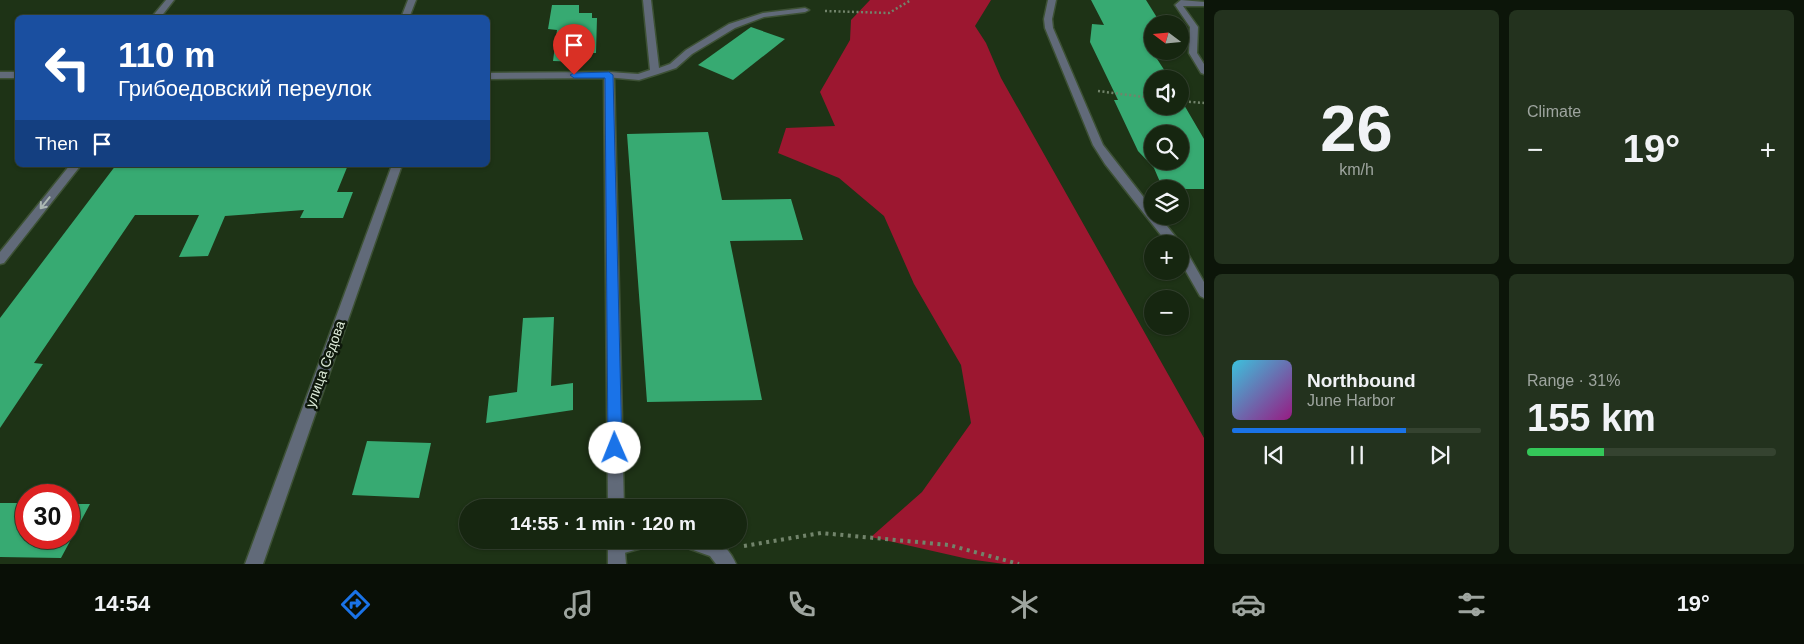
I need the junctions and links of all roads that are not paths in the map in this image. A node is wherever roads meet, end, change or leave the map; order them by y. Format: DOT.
graph roads {
  1 [pos="170,0"];
  2 [pos="412,0"];
  3 [pos="647,0"];
  4 [pos="1052,0"];
  5 [pos="1204,4"];
  6 [pos="805,10"];
  7 [pos="158,15"];
  8 [pos="406,15"];
  9 [pos="1204,71"];
  10 [pos="655,72"];
  11 [pos="0,75"];
  12 [pos="15,75"];
  13 [pos="609,75"];
  14 [pos="490,76"];
  15 [pos="74,167"];
  16 [pos="395,167"];
  17 [pos="1144,205"];
  18 [pos="1160,225"];
  19 [pos="1168,235"];
  20 [pos="0,260"];
  21 [pos="1189,266"];
  22 [pos="1204,293"];
  23 [pos="616,499"];
  24 [pos="616,549"];
  25 [pos="713,549"];
  26 [pos="254,564"];
  27 [pos="617,564"];
  28 [pos="727,564"];
  1 -- 7 [label="street"];
  2 -- 8 [label="street"];
  3 -- 10 [label="street"];
  4 -- 17 [label="street"];
  5 -- 9 [label="street"];
  6 -- 10 [label="street"];
  10 -- 13 [label="street"];
  11 -- 12 [label="street"];
  13 -- 14 [label="street"];
  13 -- 23 [label="street"];
  15 -- 20 [label="street, one-way"];
  16 -- 26 [label="street, улица Седова"];
  18 -- 19 [label="street"];
  21 -- 22 [label="street"];
  24 -- 27 [label="street"];
  25 -- 28 [label="street"];
}
